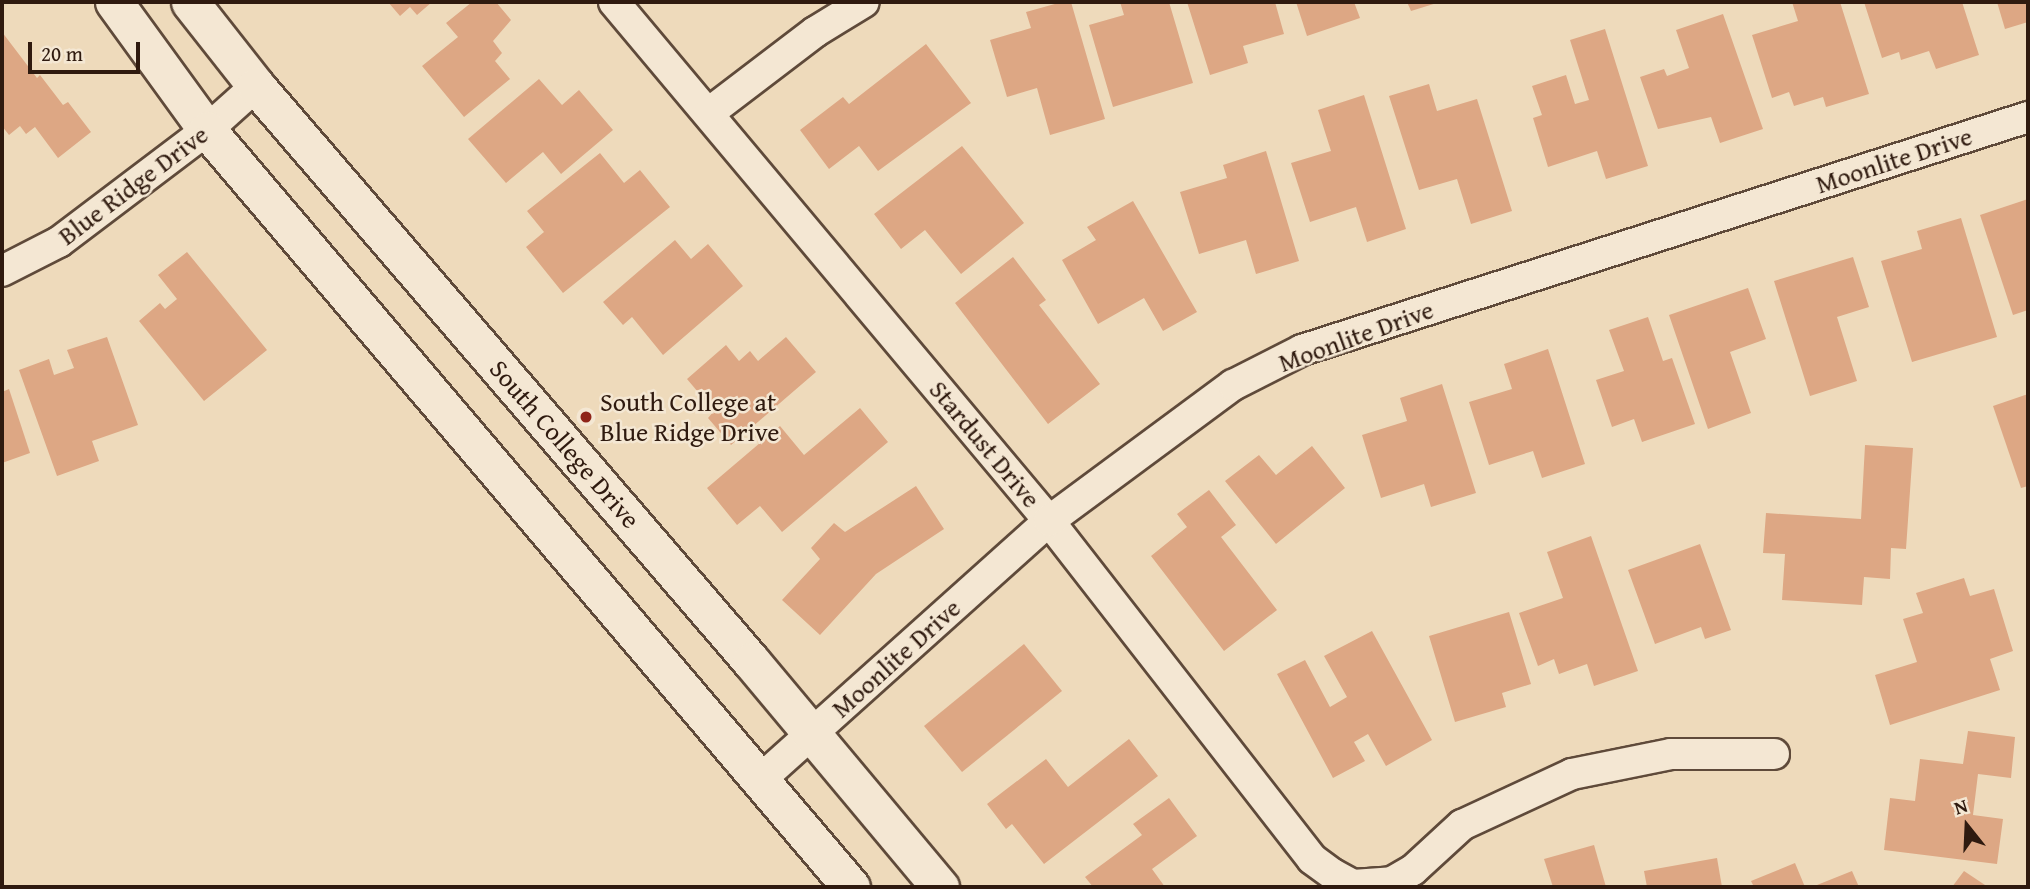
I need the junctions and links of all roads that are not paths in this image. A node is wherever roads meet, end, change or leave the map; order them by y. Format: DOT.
graph roads {
  1 [pos="114,2"];
  2 [pos="190,2"];
  3 [pos="614,2"];
  4 [pos="863,2"];
  5 [pos="256,86"];
  6 [pos="710,112"];
  7 [pos="2028,117"];
  8 [pos="207,130"];
  9 [pos="2,271"];
  10 [pos="1049,521"];
  11 [pos="810,735"];
  12 [pos="1774,754"];
  13 [pos="760,780"];
  14 [pos="851,887"];
  15 [pos="940,887"];
  1 -- 8 [label="street"];
  2 -- 5 [label="street, South College Drive"];
  3 -- 6 [label="street, Stardust Drive"];
  4 -- 6 [label="street"];
  5 -- 8 [label="street, Blue Ridge Drive"];
  5 -- 11 [label="street, South College Drive"];
  6 -- 10 [label="street, Stardust Drive"];
  7 -- 10 [label="street, Moonlite Drive"];
  8 -- 9 [label="street, Blue Ridge Drive"];
  8 -- 13 [label="street"];
  10 -- 11 [label="street, Moonlite Drive"];
  10 -- 12 [label="street, Stardust Drive"];
  11 -- 13 [label="street, Moonlite Drive"];
  11 -- 15 [label="street, South College Drive"];
  13 -- 14 [label="street"];
}
